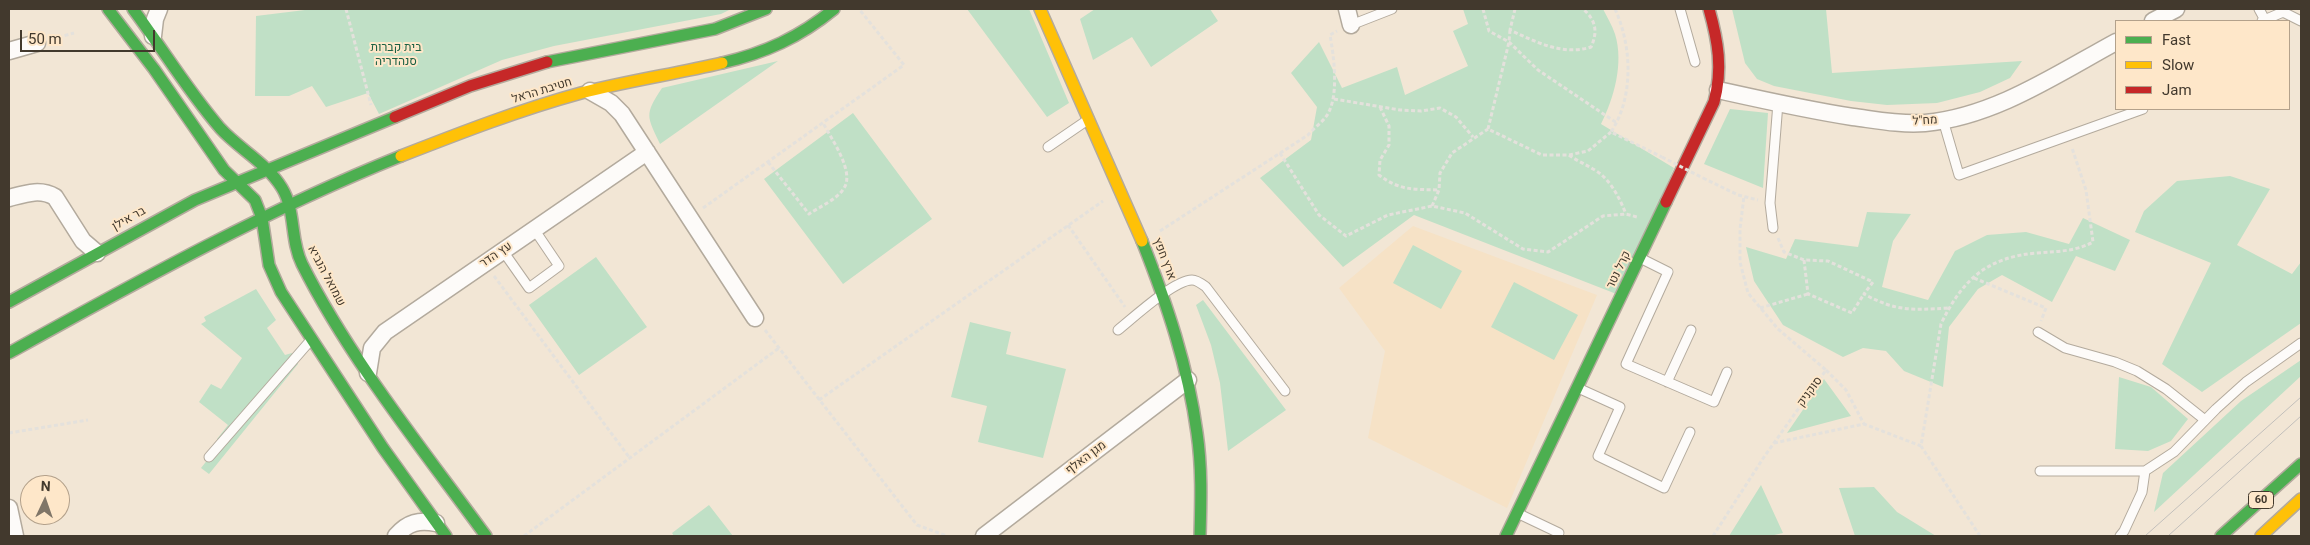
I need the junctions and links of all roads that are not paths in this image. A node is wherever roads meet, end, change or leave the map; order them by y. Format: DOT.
graph roads {
  1 [pos="108,9"];
  2 [pos="133,9"];
  3 [pos="159,9"];
  4 [pos="766,9"];
  5 [pos="834,9"];
  6 [pos="1040,9"];
  7 [pos="1392,9"];
  8 [pos="1680,9"];
  9 [pos="1709,9"];
  10 [pos="1349,17"];
  11 [pos="2265,20"];
  12 [pos="2301,21"];
  13 [pos="153,36"];
  14 [pos="37,43"];
  15 [pos="2115,43"];
  16 [pos="9,51"];
  17 [pos="1695,62"];
  18 [pos="632,81"];
  19 [pos="1718,90"];
  20 [pos="590,91"];
  21 [pos="1778,103"];
  22 [pos="2140,110"];
  23 [pos="622,114"];
  24 [pos="1088,119"];
  25 [pos="1943,120"];
  26 [pos="1048,147"];
  27 [pos="646,152"];
  28 [pos="267,170"];
  29 [pos="236,182"];
  30 [pos="9,198"];
  31 [pos="290,204"];
  32 [pos="262,218"];
  33 [pos="1773,228"];
  34 [pos="534,230"];
  35 [pos="502,251"];
  36 [pos="97,253"];
  37 [pos="1640,258"];
  38 [pos="1163,293"];
  39 [pos="9,302"];
  40 [pos="756,318"];
  41 [pos="1118,330"];
  42 [pos="1691,330"];
  43 [pos="2038,332"];
  44 [pos="312,338"];
  45 [pos="2301,343"];
  46 [pos="9,353"];
  47 [pos="1727,372"];
  48 [pos="368,374"];
  49 [pos="1188,380"];
  50 [pos="1667,382"];
  51 [pos="1576,388"];
  52 [pos="1285,391"];
  53 [pos="2205,420"];
  54 [pos="1690,432"];
  55 [pos="209,458"];
  56 [pos="2301,464"];
  57 [pos="2040,471"];
  58 [pos="2145,471"];
  59 [pos="2301,500"];
  60 [pos="9,508"];
  61 [pos="1517,513"];
  62 [pos="436,523"];
  63 [pos="15,536"];
  64 [pos="396,536"];
  65 [pos="446,536"];
  66 [pos="486,536"];
  67 [pos="984,536"];
  68 [pos="1200,536"];
  69 [pos="1506,536"];
  70 [pos="1557,536"];
  71 [pos="2120,536"];
  72 [pos="2221,536"];
  73 [pos="2261,536"];
  1 -- 29 [label="main road"];
  2 -- 13 [label="main road, שמואל הנביא"];
  3 -- 13 [label="street"];
  4 -- 28 [label="main road"];
  5 -- 18 [label="main road, חטיבת הראל"];
  6 -- 24 [label="main road, ארץ חפץ"];
  7 -- 10 [label="lane"];
  8 -- 17 [label="lane"];
  9 -- 19 [label="main road, קרל נטר"];
  11 -- 12 [label="lane"];
  13 -- 28 [label="main road, שמואל הנביא"];
  14 -- 16 [label="street"];
  15 -- 25 [label="street, מח\"ל"];
  18 -- 20 [label="main road, חטיבת הראל"];
  18 -- 23 [label="street"];
  19 -- 21 [label="street, מח\"ל"];
  19 -- 37 [label="main road, קרל נטר"];
  20 -- 23 [label="street"];
  20 -- 31 [label="main road, חטיבת הראל"];
  21 -- 25 [label="street, מח\"ל"];
  21 -- 33 [label="lane"];
  22 -- 25 [label="lane"];
  23 -- 27 [label="street"];
  24 -- 26 [label="lane"];
  24 -- 38 [label="main road, ארץ חפץ"];
  27 -- 34 [label="street, עץ הדר"];
  27 -- 40 [label="street"];
  28 -- 29 [label="main road, בר אילן"];
  28 -- 31 [label="main road, שמואל הנביא"];
  29 -- 32 [label="main road"];
  29 -- 36 [label="main road, בר אילן"];
  30 -- 36 [label="street"];
  31 -- 32 [label="main road, חטיבת הראל"];
  31 -- 48 [label="main road, שמואל הנביא"];
  32 -- 44 [label="main road"];
  32 -- 46 [label="main road"];
  34 -- 35 [label="street, עץ הדר"];
  34 -- 35 [label="lane"];
  35 -- 48 [label="street, עץ הדר"];
  36 -- 39 [label="main road, בר אילן"];
  37 -- 50 [label="lane"];
  37 -- 51 [label="main road, קרל נטר"];
  38 -- 41 [label="lane"];
  38 -- 49 [label="main road, ארץ חפץ"];
  38 -- 52 [label="lane"];
  42 -- 50 [label="lane"];
  43 -- 53 [label="lane"];
  44 -- 55 [label="lane"];
  44 -- 62 [label="main road"];
  45 -- 53 [label="lane"];
  47 -- 50 [label="lane"];
  48 -- 66 [label="main road, שמואל הנביא"];
  49 -- 67 [label="street, מגן האלף"];
  49 -- 68 [label="main road, ארץ חפץ"];
  51 -- 54 [label="lane"];
  51 -- 61 [label="main road, קרל נטר"];
  53 -- 58 [label="lane"];
  56 -- 72 [label="main road, 60"];
  57 -- 58 [label="lane"];
  58 -- 71 [label="lane"];
  59 -- 73 [label="main road, 60"];
  60 -- 63 [label="street"];
  61 -- 69 [label="main road, קרל נטר"];
  61 -- 70 [label="lane"];
  62 -- 64 [label="street"];
  62 -- 65 [label="main road"];
}
